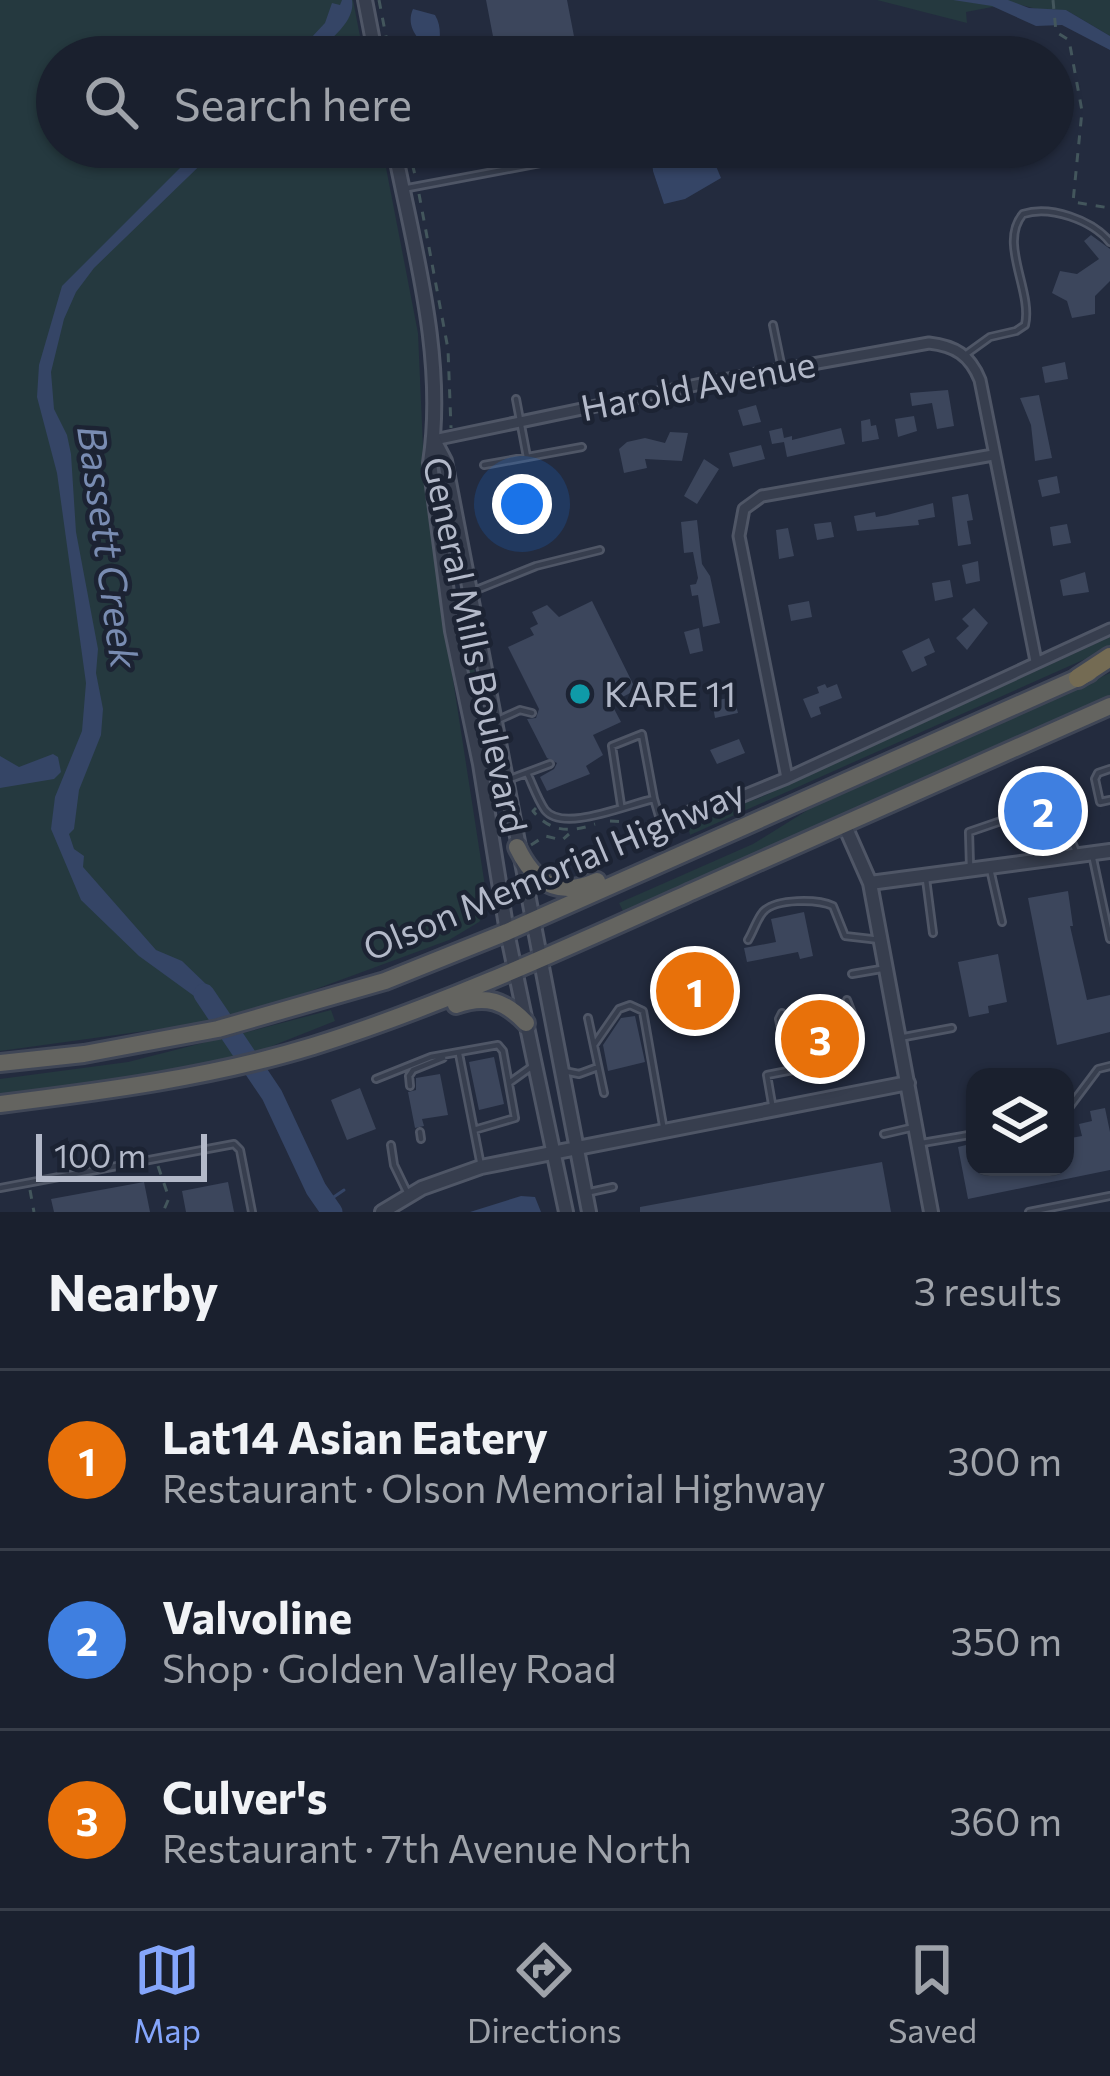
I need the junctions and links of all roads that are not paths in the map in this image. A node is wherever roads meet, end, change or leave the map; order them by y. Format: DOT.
graph roads {
  1 [pos="365,0"];
  2 [pos="372,36"];
  3 [pos="398,168"];
  4 [pos="513,168"];
  5 [pos="402,189"];
  6 [pos="1110,242"];
  7 [pos="773,325"];
  8 [pos="963,354"];
  9 [pos="782,369"];
  10 [pos="516,399"];
  11 [pos="521,422"];
  12 [pos="434,440"];
  13 [pos="581,447"];
  14 [pos="993,455"];
  15 [pos="527,457"];
  16 [pos="484,465"];
  17 [pos="600,550"];
  18 [pos="469,593"];
  19 [pos="449,601"];
  20 [pos="1110,629"];
  21 [pos="1110,660"];
  22 [pos="1036,661"];
  23 [pos="1078,678"];
  24 [pos="1110,706"];
  25 [pos="532,713"];
  26 [pos="492,722"];
  27 [pos="550,764"];
  28 [pos="1110,769"];
  29 [pos="528,775"];
  30 [pos="787,778"];
  31 [pos="504,780"];
  32 [pos="654,799"];
  33 [pos="1110,800"];
  34 [pos="621,805"];
  35 [pos="689,812"];
  36 [pos="658,816"];
  37 [pos="844,824"];
  38 [pos="716,838"];
  39 [pos="523,846"];
  40 [pos="1110,851"];
  41 [pos="1085,856"];
  42 [pos="990,869"];
  43 [pos="970,871"];
  44 [pos="926,875"];
  45 [pos="870,884"];
  46 [pos="532,920"];
  47 [pos="1002,922"];
  48 [pos="507,932"];
  49 [pos="933,933"];
  50 [pos="1110,939"];
  51 [pos="748,940"];
  52 [pos="880,940"];
  53 [pos="540,960"];
  54 [pos="886,968"];
  55 [pos="515,970"];
  56 [pos="852,974"];
  57 [pos="847,1000"];
  58 [pos="782,1013"];
  59 [pos="851,1013"];
  60 [pos="588,1018"];
  61 [pos="526,1023"];
  62 [pos="952,1028"];
  63 [pos="173,1038"];
  64 [pos="335,1038"];
  65 [pos="899,1038"];
  66 [pos="594,1045"];
  67 [pos="459,1054"];
  68 [pos="448,1055"];
  69 [pos="0,1063"];
  70 [pos="534,1065"];
  71 [pos="1110,1066"];
  72 [pos="598,1067"];
  73 [pos="562,1070"];
  74 [pos="0,1073"];
  75 [pos="376,1079"];
  76 [pos="509,1083"];
  77 [pos="908,1084"];
  78 [pos="410,1086"];
  79 [pos="604,1093"];
  80 [pos="1074,1101"];
  81 [pos="0,1104"];
  82 [pos="773,1110"];
  83 [pos="916,1127"];
  84 [pos="474,1130"];
  85 [pos="664,1130"];
  86 [pos="884,1134"];
  87 [pos="966,1136"];
  88 [pos="919,1144"];
  89 [pos="391,1145"];
  90 [pos="577,1148"];
  91 [pos="553,1152"];
  92 [pos="481,1167"];
  93 [pos="614,1187"];
  94 [pos="0,1188"];
  95 [pos="585,1192"];
  96 [pos="409,1196"];
  97 [pos="1110,1196"];
  98 [pos="252,1212"];
  99 [pos="382,1212"];
  100 [pos="566,1212"];
  101 [pos="589,1212"];
  102 [pos="931,1212"];
  103 [pos="1029,1212"];
  1 -- 2 [label="street"];
  3 -- 5 [label="street, General Mills Boulevard"];
  4 -- 5 [label="lane"];
  5 -- 12 [label="street, General Mills Boulevard"];
  6 -- 8 [label="lane"];
  7 -- 9 [label="lane"];
  8 -- 9 [label="street, Harold Avenue"];
  8 -- 14 [label="street"];
  9 -- 11 [label="street, Harold Avenue"];
  10 -- 11 [label="lane"];
  11 -- 12 [label="street, Harold Avenue"];
  11 -- 15 [label="lane"];
  12 -- 18 [label="street, General Mills Boulevard"];
  12 -- 19 [label="street, General Mills Boulevard"];
  13 -- 15 [label="lane"];
  14 -- 22 [label="street"];
  14 -- 30 [label="street"];
  15 -- 16 [label="lane"];
  17 -- 18 [label="lane"];
  18 -- 19 [label="lane"];
  18 -- 26 [label="street, General Mills Boulevard"];
  19 -- 48 [label="street, General Mills Boulevard"];
  20 -- 22 [label="street"];
  21 -- 23 [label="highway"];
  22 -- 30 [label="street"];
  23 -- 38 [label="highway, Olson Memorial Highway"];
  24 -- 37 [label="highway, Olson Memorial Highway"];
  25 -- 26 [label="lane"];
  26 -- 31 [label="street, General Mills Boulevard"];
  27 -- 29 [label="lane"];
  28 -- 33 [label="lane"];
  29 -- 31 [label="lane"];
  29 -- 34 [label="lane"];
  30 -- 35 [label="street"];
  31 -- 39 [label="street, General Mills Boulevard"];
  32 -- 34 [label="lane"];
  32 -- 34 [label="lane"];
  32 -- 36 [label="lane"];
  37 -- 45 [label="street"];
  37 -- 53 [label="highway, Olson Memorial Highway"];
  38 -- 39 [label="highway"];
  38 -- 46 [label="highway, Olson Memorial Highway"];
  39 -- 46 [label="street, General Mills Boulevard"];
  40 -- 41 [label="street"];
  41 -- 42 [label="street"];
  41 -- 43 [label="lane"];
  41 -- 50 [label="lane"];
  42 -- 43 [label="street"];
  42 -- 47 [label="lane"];
  43 -- 44 [label="street"];
  44 -- 45 [label="street"];
  44 -- 49 [label="lane"];
  45 -- 52 [label="street"];
  46 -- 48 [label="highway, Olson Memorial Highway"];
  46 -- 53 [label="street, General Mills Boulevard"];
  48 -- 55 [label="street, General Mills Boulevard"];
  48 -- 63 [label="highway, Olson Memorial Highway"];
  51 -- 52 [label="lane"];
  52 -- 54 [label="street"];
  53 -- 55 [label="highway, Olson Memorial Highway"];
  53 -- 73 [label="street, General Mills Boulevard"];
  54 -- 56 [label="lane"];
  54 -- 65 [label="street"];
  55 -- 61 [label="street, General Mills Boulevard"];
  55 -- 64 [label="highway, Olson Memorial Highway"];
  57 -- 59 [label="lane"];
  58 -- 59 [label="lane"];
  59 -- 82 [label="lane"];
  60 -- 66 [label="lane"];
  61 -- 64 [label="highway"];
  61 -- 70 [label="street, General Mills Boulevard"];
  62 -- 65 [label="lane"];
  63 -- 69 [label="highway, Olson Memorial Highway"];
  63 -- 74 [label="highway"];
  64 -- 81 [label="highway, Olson Memorial Highway"];
  65 -- 77 [label="street"];
  66 -- 72 [label="lane"];
  66 -- 85 [label="lane"];
  67 -- 68 [label="lane"];
  67 -- 76 [label="lane"];
  67 -- 84 [label="lane"];
  68 -- 75 [label="lane"];
  68 -- 78 [label="lane"];
  70 -- 76 [label="lane"];
  70 -- 91 [label="street, General Mills Boulevard"];
  71 -- 80 [label="lane"];
  72 -- 73 [label="lane"];
  72 -- 79 [label="lane"];
  73 -- 90 [label="street, General Mills Boulevard"];
  76 -- 84 [label="lane"];
  77 -- 82 [label="street"];
  77 -- 83 [label="street"];
  82 -- 85 [label="street"];
  83 -- 86 [label="lane"];
  83 -- 88 [label="street"];
  84 -- 92 [label="lane"];
  85 -- 90 [label="street"];
  87 -- 88 [label="lane"];
  88 -- 102 [label="street"];
  89 -- 96 [label="lane"];
  90 -- 91 [label="street"];
  90 -- 95 [label="street, General Mills Boulevard"];
  91 -- 92 [label="street"];
  91 -- 100 [label="street, General Mills Boulevard"];
  92 -- 96 [label="street"];
  93 -- 95 [label="lane"];
  94 -- 98 [label="lane"];
  95 -- 101 [label="street, General Mills Boulevard"];
  96 -- 99 [label="street"];
  97 -- 103 [label="lane"];
}
